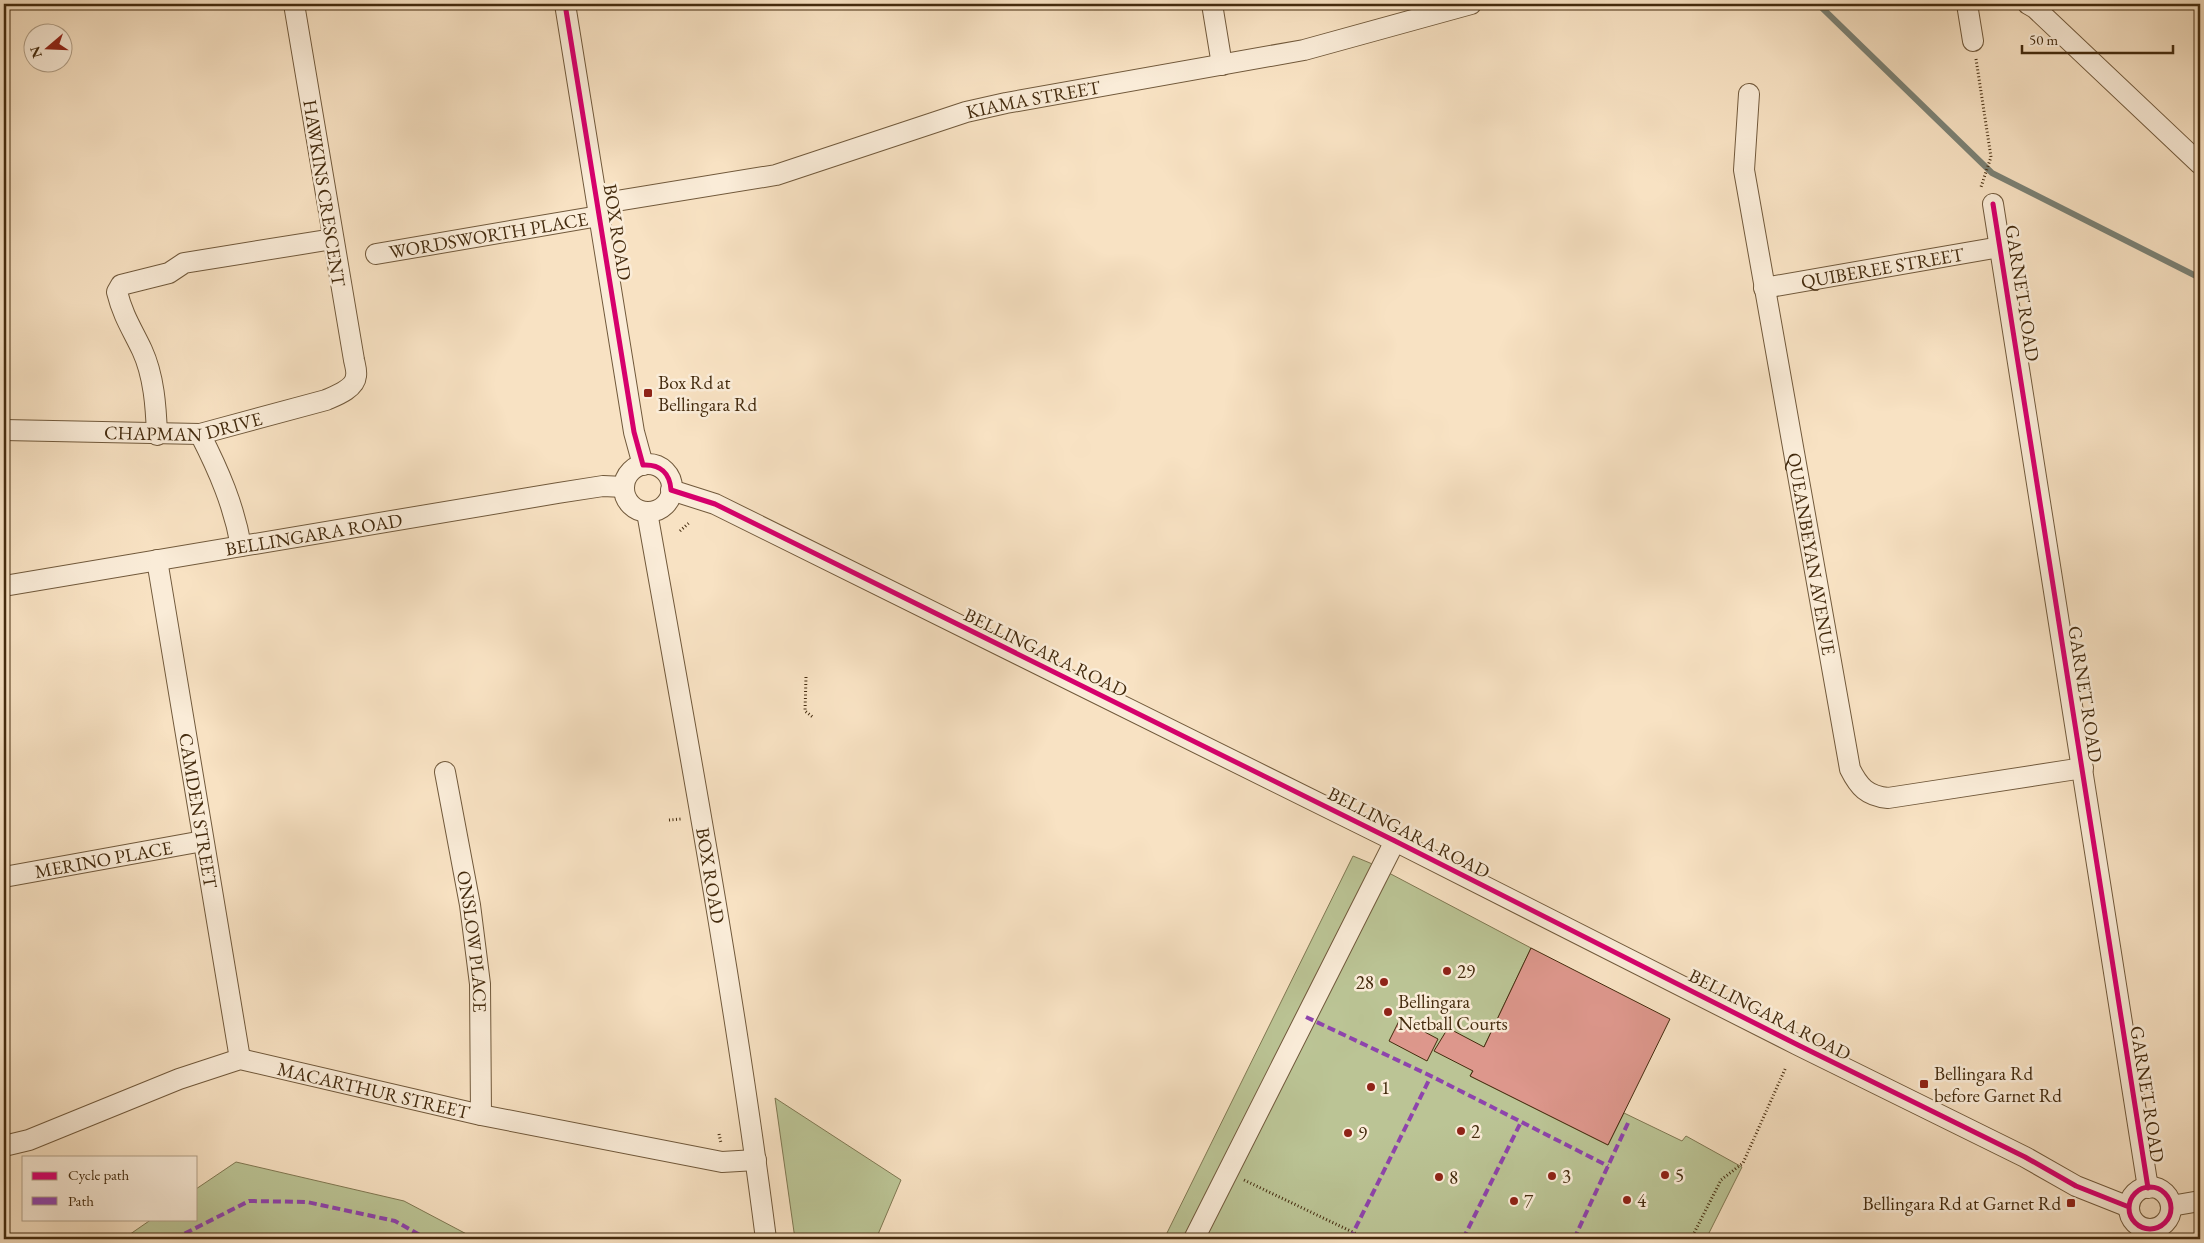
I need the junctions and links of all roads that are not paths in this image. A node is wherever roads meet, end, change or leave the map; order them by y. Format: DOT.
graph roads {
  1 [pos="294,4"];
  2 [pos="565,4"];
  3 [pos="1212,4"];
  4 [pos="1471,4"];
  5 [pos="1967,4"];
  6 [pos="2028,4"];
  7 [pos="1973,42"];
  8 [pos="1222,65"];
  9 [pos="1749,94"];
  10 [pos="2200,164"];
  11 [pos="1986,198"];
  12 [pos="599,210"];
  13 [pos="333,238"];
  14 [pos="2000,247"];
  15 [pos="376,254"];
  16 [pos="1764,288"];
  17 [pos="354,382"];
  18 [pos="4,430"];
  19 [pos="200,434"];
  20 [pos="157,435"];
  21 [pos="642,464"];
  22 [pos="624,487"];
  23 [pos="671,490"];
  24 [pos="648,512"];
  25 [pos="241,546"];
  26 [pos="157,560"];
  27 [pos="4,586"];
  28 [pos="2083,768"];
  29 [pos="445,772"];
  30 [pos="203,841"];
  31 [pos="1395,841"];
  32 [pos="4,877"];
  33 [pos="240,1059"];
  34 [pos="481,1115"];
  35 [pos="4,1146"];
  36 [pos="756,1160"];
  37 [pos="2148,1188"];
  38 [pos="2200,1201"];
  39 [pos="2171,1206"];
  40 [pos="2129,1207"];
  41 [pos="2151,1234"];
  42 [pos="766,1239"];
  43 [pos="1194,1239"];
  1 -- 13 [label="street, HAWKINS CRESCENT"];
  2 -- 12 [label="street, BOX ROAD"];
  3 -- 8 [label="street"];
  4 -- 8 [label="street, KIAMA STREET"];
  5 -- 7 [label="street"];
  6 -- 10 [label="street"];
  8 -- 12 [label="street, KIAMA STREET"];
  9 -- 16 [label="street, QUEANBEYAN AVENUE"];
  11 -- 14 [label="street, GARNET ROAD"];
  12 -- 15 [label="street, WORDSWORTH PLACE"];
  12 -- 21 [label="street, BOX ROAD"];
  13 -- 17 [label="street, HAWKINS CRESCENT"];
  13 -- 20 [label="street"];
  14 -- 16 [label="street, QUIBEREE STREET"];
  14 -- 28 [label="street, GARNET ROAD"];
  16 -- 28 [label="street, QUEANBEYAN AVENUE"];
  17 -- 19 [label="street, CHAPMAN DRIVE"];
  18 -- 20 [label="street, CHAPMAN DRIVE"];
  19 -- 20 [label="street, CHAPMAN DRIVE"];
  19 -- 25 [label="street"];
  21 -- 22 [label="street"];
  21 -- 23 [label="street"];
  22 -- 24 [label="street"];
  22 -- 25 [label="street, BELLINGARA ROAD"];
  23 -- 24 [label="street"];
  23 -- 31 [label="street, BELLINGARA ROAD"];
  24 -- 36 [label="street, BOX ROAD"];
  25 -- 26 [label="street, BELLINGARA ROAD"];
  26 -- 27 [label="street, BELLINGARA ROAD"];
  26 -- 30 [label="street, CAMDEN STREET"];
  28 -- 37 [label="street, GARNET ROAD"];
  29 -- 34 [label="street, ONSLOW PLACE"];
  30 -- 32 [label="street, MERINO PLACE"];
  30 -- 33 [label="street, CAMDEN STREET"];
  31 -- 40 [label="street, BELLINGARA ROAD"];
  31 -- 43 [label="street"];
  33 -- 34 [label="street, MACARTHUR STREET"];
  33 -- 35 [label="street"];
  34 -- 36 [label="street, MACARTHUR STREET"];
  36 -- 42 [label="street, BOX ROAD"];
  37 -- 39 [label="street"];
  37 -- 40 [label="street"];
  38 -- 39 [label="street"];
  39 -- 41 [label="street"];
  40 -- 41 [label="street"];
}
